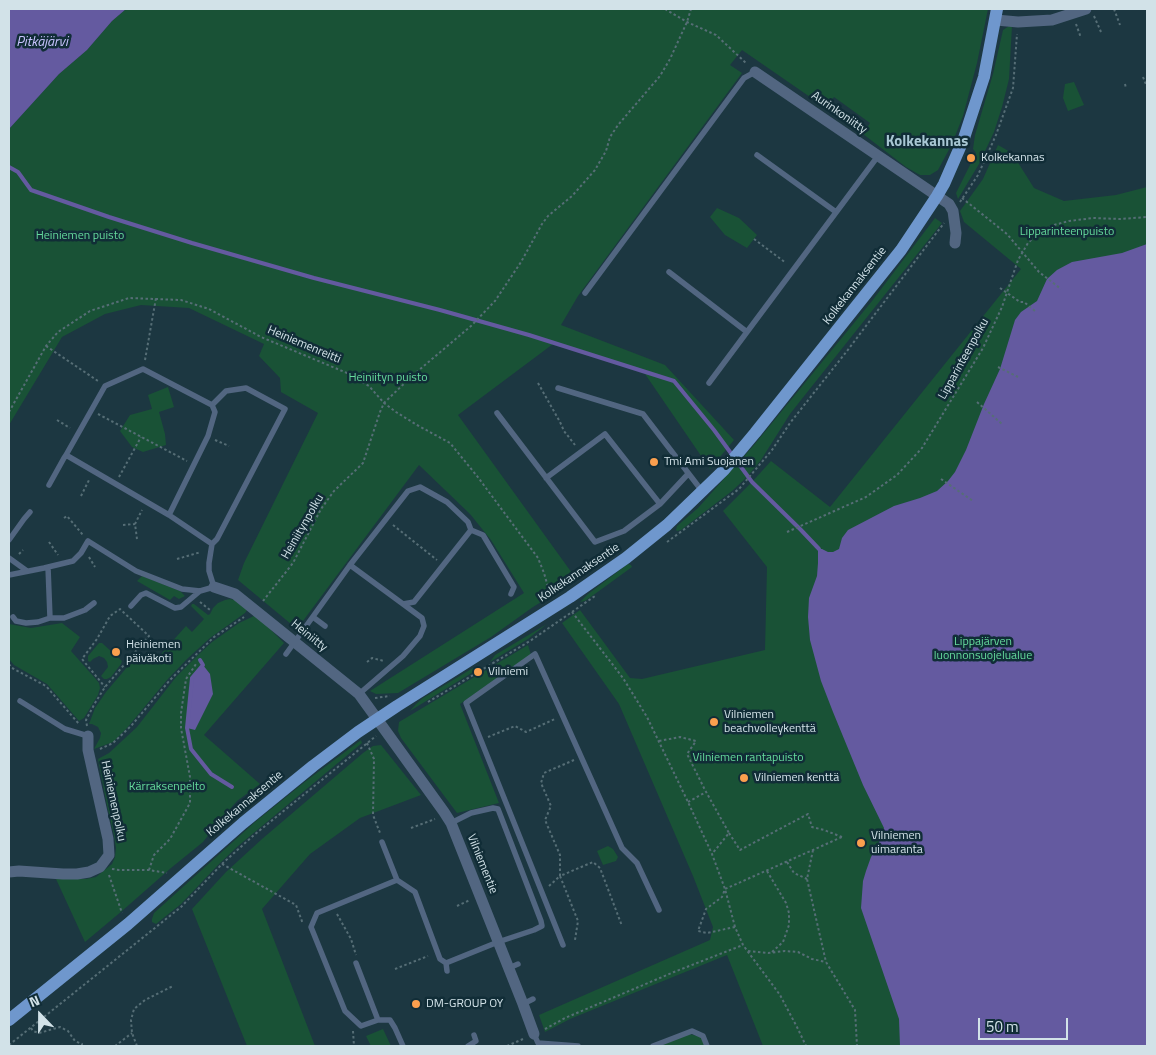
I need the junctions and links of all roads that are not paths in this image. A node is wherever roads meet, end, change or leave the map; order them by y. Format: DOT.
graph roads {
  1 [pos="1086,9"];
  2 [pos="997,14"];
  3 [pos="755,72"];
  4 [pos="758,155"];
  5 [pos="878,156"];
  6 [pos="937,196"];
  7 [pos="836,212"];
  8 [pos="955,243"];
  9 [pos="669,272"];
  10 [pos="585,293"];
  11 [pos="747,332"];
  12 [pos="709,383"];
  13 [pos="558,388"];
  14 [pos="212,405"];
  15 [pos="497,413"];
  16 [pos="66,455"];
  17 [pos="688,474"];
  18 [pos="546,478"];
  19 [pos="49,485"];
  20 [pos="702,492"];
  21 [pos="660,504"];
  22 [pos="30,512"];
  23 [pos="169,515"];
  24 [pos="470,530"];
  25 [pos="9,540"];
  26 [pos="211,547"];
  27 [pos="9,558"];
  28 [pos="350,565"];
  29 [pos="48,567"];
  30 [pos="27,571"];
  31 [pos="9,575"];
  32 [pos="214,586"];
  33 [pos="198,592"];
  34 [pos="511,594"];
  35 [pos="94,603"];
  36 [pos="403,604"];
  37 [pos="131,606"];
  38 [pos="13,617"];
  39 [pos="313,617"];
  40 [pos="50,618"];
  41 [pos="325,626"];
  42 [pos="295,642"];
  43 [pos="286,654"];
  44 [pos="359,694"];
  45 [pos="20,701"];
  46 [pos="377,719"];
  47 [pos="88,736"];
  48 [pos="451,823"];
  49 [pos="382,842"];
  50 [pos="9,872"];
  51 [pos="397,880"];
  52 [pos="659,910"];
  53 [pos="498,942"];
  54 [pos="564,945"];
  55 [pos="446,963"];
  56 [pos="356,965"];
  57 [pos="447,971"];
  58 [pos="9,1020"];
  59 [pos="378,1020"];
  60 [pos="534,1034"];
  61 [pos="474,1035"];
  62 [pos="403,1046"];
  63 [pos="468,1046"];
  64 [pos="578,1046"];
  65 [pos="653,1046"];
  66 [pos="707,1046"];
  1 -- 2 [label="street"];
  2 -- 6 [label="main road, Kolkekannaksentie"];
  3 -- 5 [label="street, Aurinkoniitty"];
  3 -- 10 [label="lane"];
  4 -- 7 [label="lane"];
  5 -- 6 [label="street, Aurinkoniitty"];
  5 -- 7 [label="lane"];
  6 -- 8 [label="street, Aurinkoniitty"];
  6 -- 20 [label="main road, Kolkekannaksentie"];
  7 -- 11 [label="lane"];
  9 -- 11 [label="lane"];
  11 -- 12 [label="lane"];
  13 -- 17 [label="lane"];
  14 -- 16 [label="lane"];
  14 -- 23 [label="lane"];
  14 -- 26 [label="lane"];
  15 -- 18 [label="lane"];
  16 -- 19 [label="lane"];
  16 -- 23 [label="lane"];
  17 -- 20 [label="lane"];
  17 -- 21 [label="lane"];
  18 -- 21 [label="lane"];
  18 -- 21 [label="lane"];
  20 -- 46 [label="main road, Kolkekannaksentie"];
  22 -- 25 [label="lane"];
  23 -- 26 [label="lane"];
  24 -- 28 [label="lane"];
  24 -- 34 [label="lane"];
  24 -- 36 [label="lane"];
  26 -- 32 [label="lane"];
  27 -- 30 [label="lane"];
  28 -- 36 [label="lane"];
  28 -- 39 [label="lane"];
  29 -- 30 [label="lane"];
  29 -- 33 [label="lane"];
  29 -- 40 [label="lane"];
  30 -- 31 [label="lane"];
  32 -- 33 [label="lane"];
  32 -- 42 [label="street, Heiniitty"];
  33 -- 37 [label="lane"];
  35 -- 40 [label="lane"];
  36 -- 44 [label="lane"];
  38 -- 40 [label="lane"];
  39 -- 41 [label="lane"];
  39 -- 42 [label="lane"];
  42 -- 43 [label="lane"];
  42 -- 44 [label="street, Heiniitty"];
  44 -- 46 [label="street, Heiniitty"];
  45 -- 47 [label="lane"];
  46 -- 48 [label="street, Vilniementie"];
  46 -- 58 [label="main road, Kolkekannaksentie"];
  47 -- 50 [label="street, Heiniemenpolku"];
  48 -- 53 [label="street, Vilniementie"];
  48 -- 53 [label="lane"];
  49 -- 51 [label="lane"];
  51 -- 55 [label="lane"];
  51 -- 59 [label="lane"];
  52 -- 54 [label="lane"];
  53 -- 55 [label="lane"];
  53 -- 60 [label="street, Vilniementie"];
  55 -- 57 [label="lane"];
  56 -- 59 [label="lane"];
  59 -- 62 [label="lane"];
  60 -- 64 [label="lane"];
  61 -- 63 [label="lane"];
  65 -- 66 [label="lane"];
}
